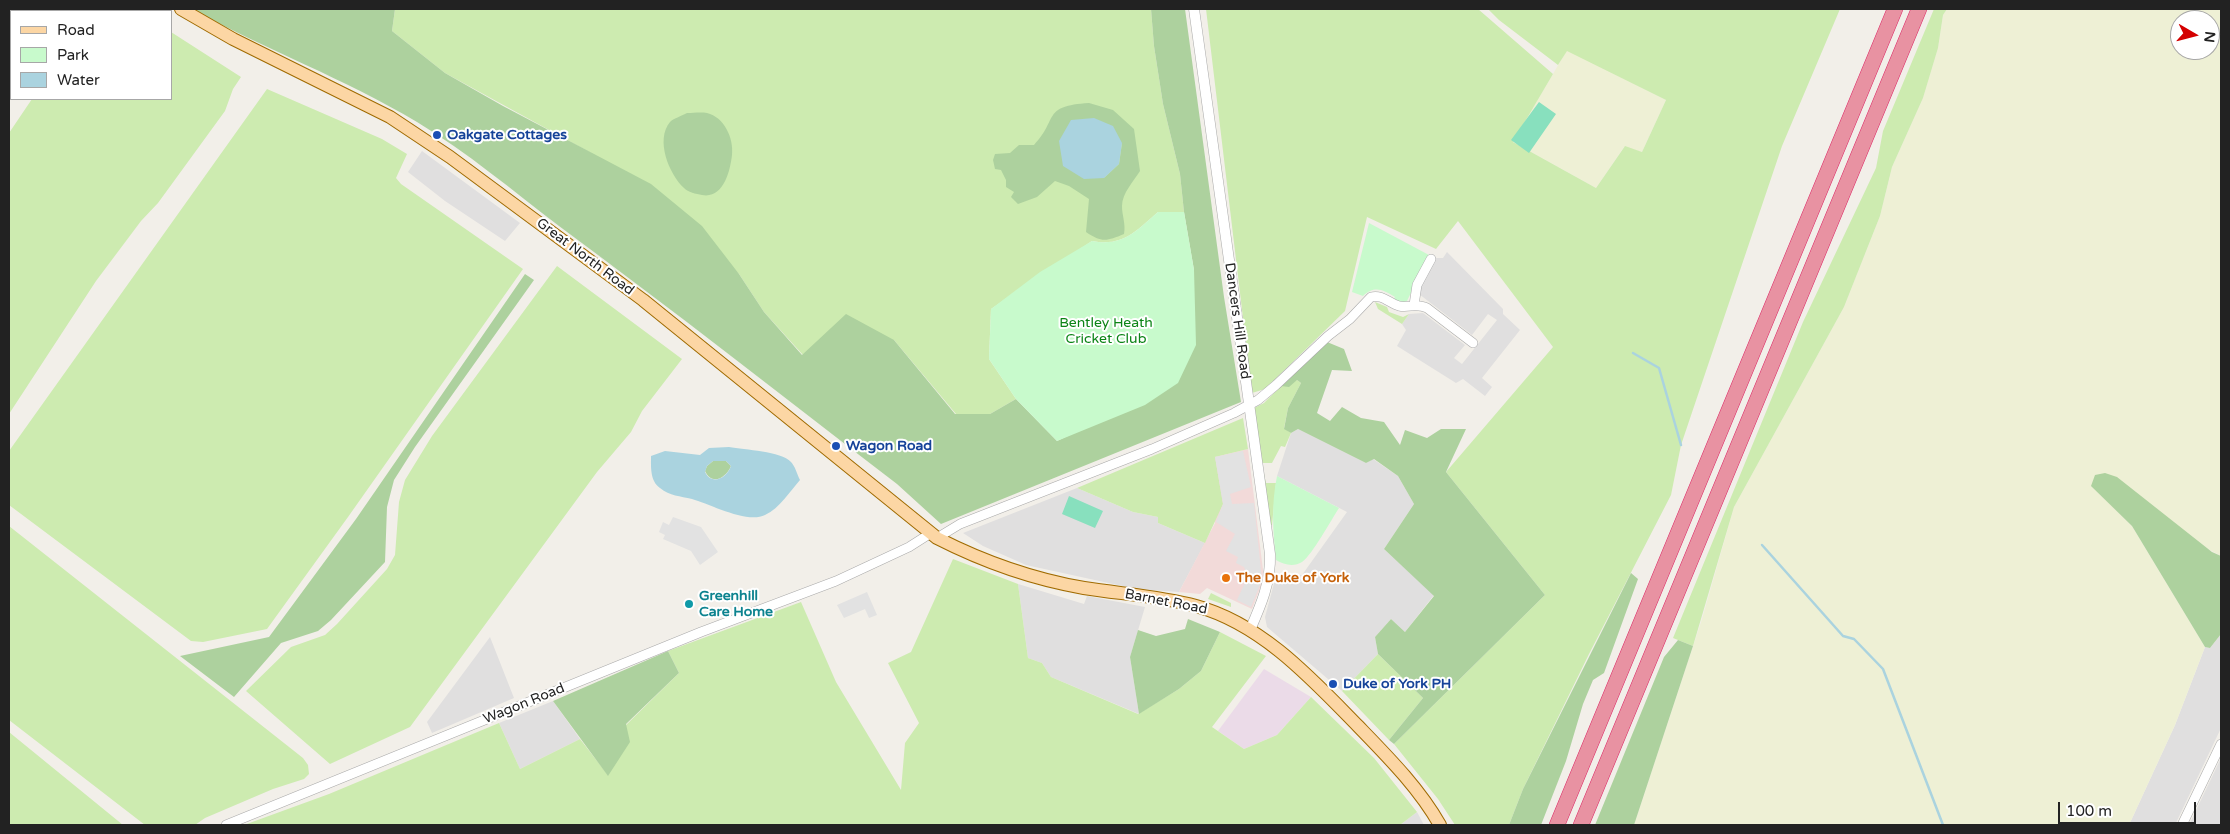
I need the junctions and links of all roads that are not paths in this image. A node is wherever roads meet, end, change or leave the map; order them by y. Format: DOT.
graph roads {
  1 [pos="181,9"];
  2 [pos="1194,9"];
  3 [pos="1895,9"];
  4 [pos="1919,9"];
  5 [pos="1431,259"];
  6 [pos="1414,305"];
  7 [pos="1473,343"];
  8 [pos="1248,405"];
  9 [pos="934,535"];
  10 [pos="959,549"];
  11 [pos="1250,630"];
  12 [pos="2221,744"];
  13 [pos="226,825"];
  14 [pos="1440,825"];
  15 [pos="1557,825"];
  16 [pos="1581,825"];
  17 [pos="2182,825"];
  1 -- 9 [label="main road, Great North Road"];
  2 -- 8 [label="street, Dancers Hill Road"];
  3 -- 15 [label="highway"];
  4 -- 16 [label="highway"];
  5 -- 6 [label="street"];
  6 -- 7 [label="street"];
  6 -- 8 [label="street, Wagon Road"];
  8 -- 9 [label="street, Wagon Road"];
  8 -- 11 [label="street, Dancers Hill Road"];
  9 -- 10 [label="main road, Great North Road"];
  9 -- 13 [label="street, Wagon Road"];
  10 -- 11 [label="main road, Barnet Road"];
  11 -- 14 [label="main road, Barnet Road"];
  12 -- 17 [label="street"];
}
